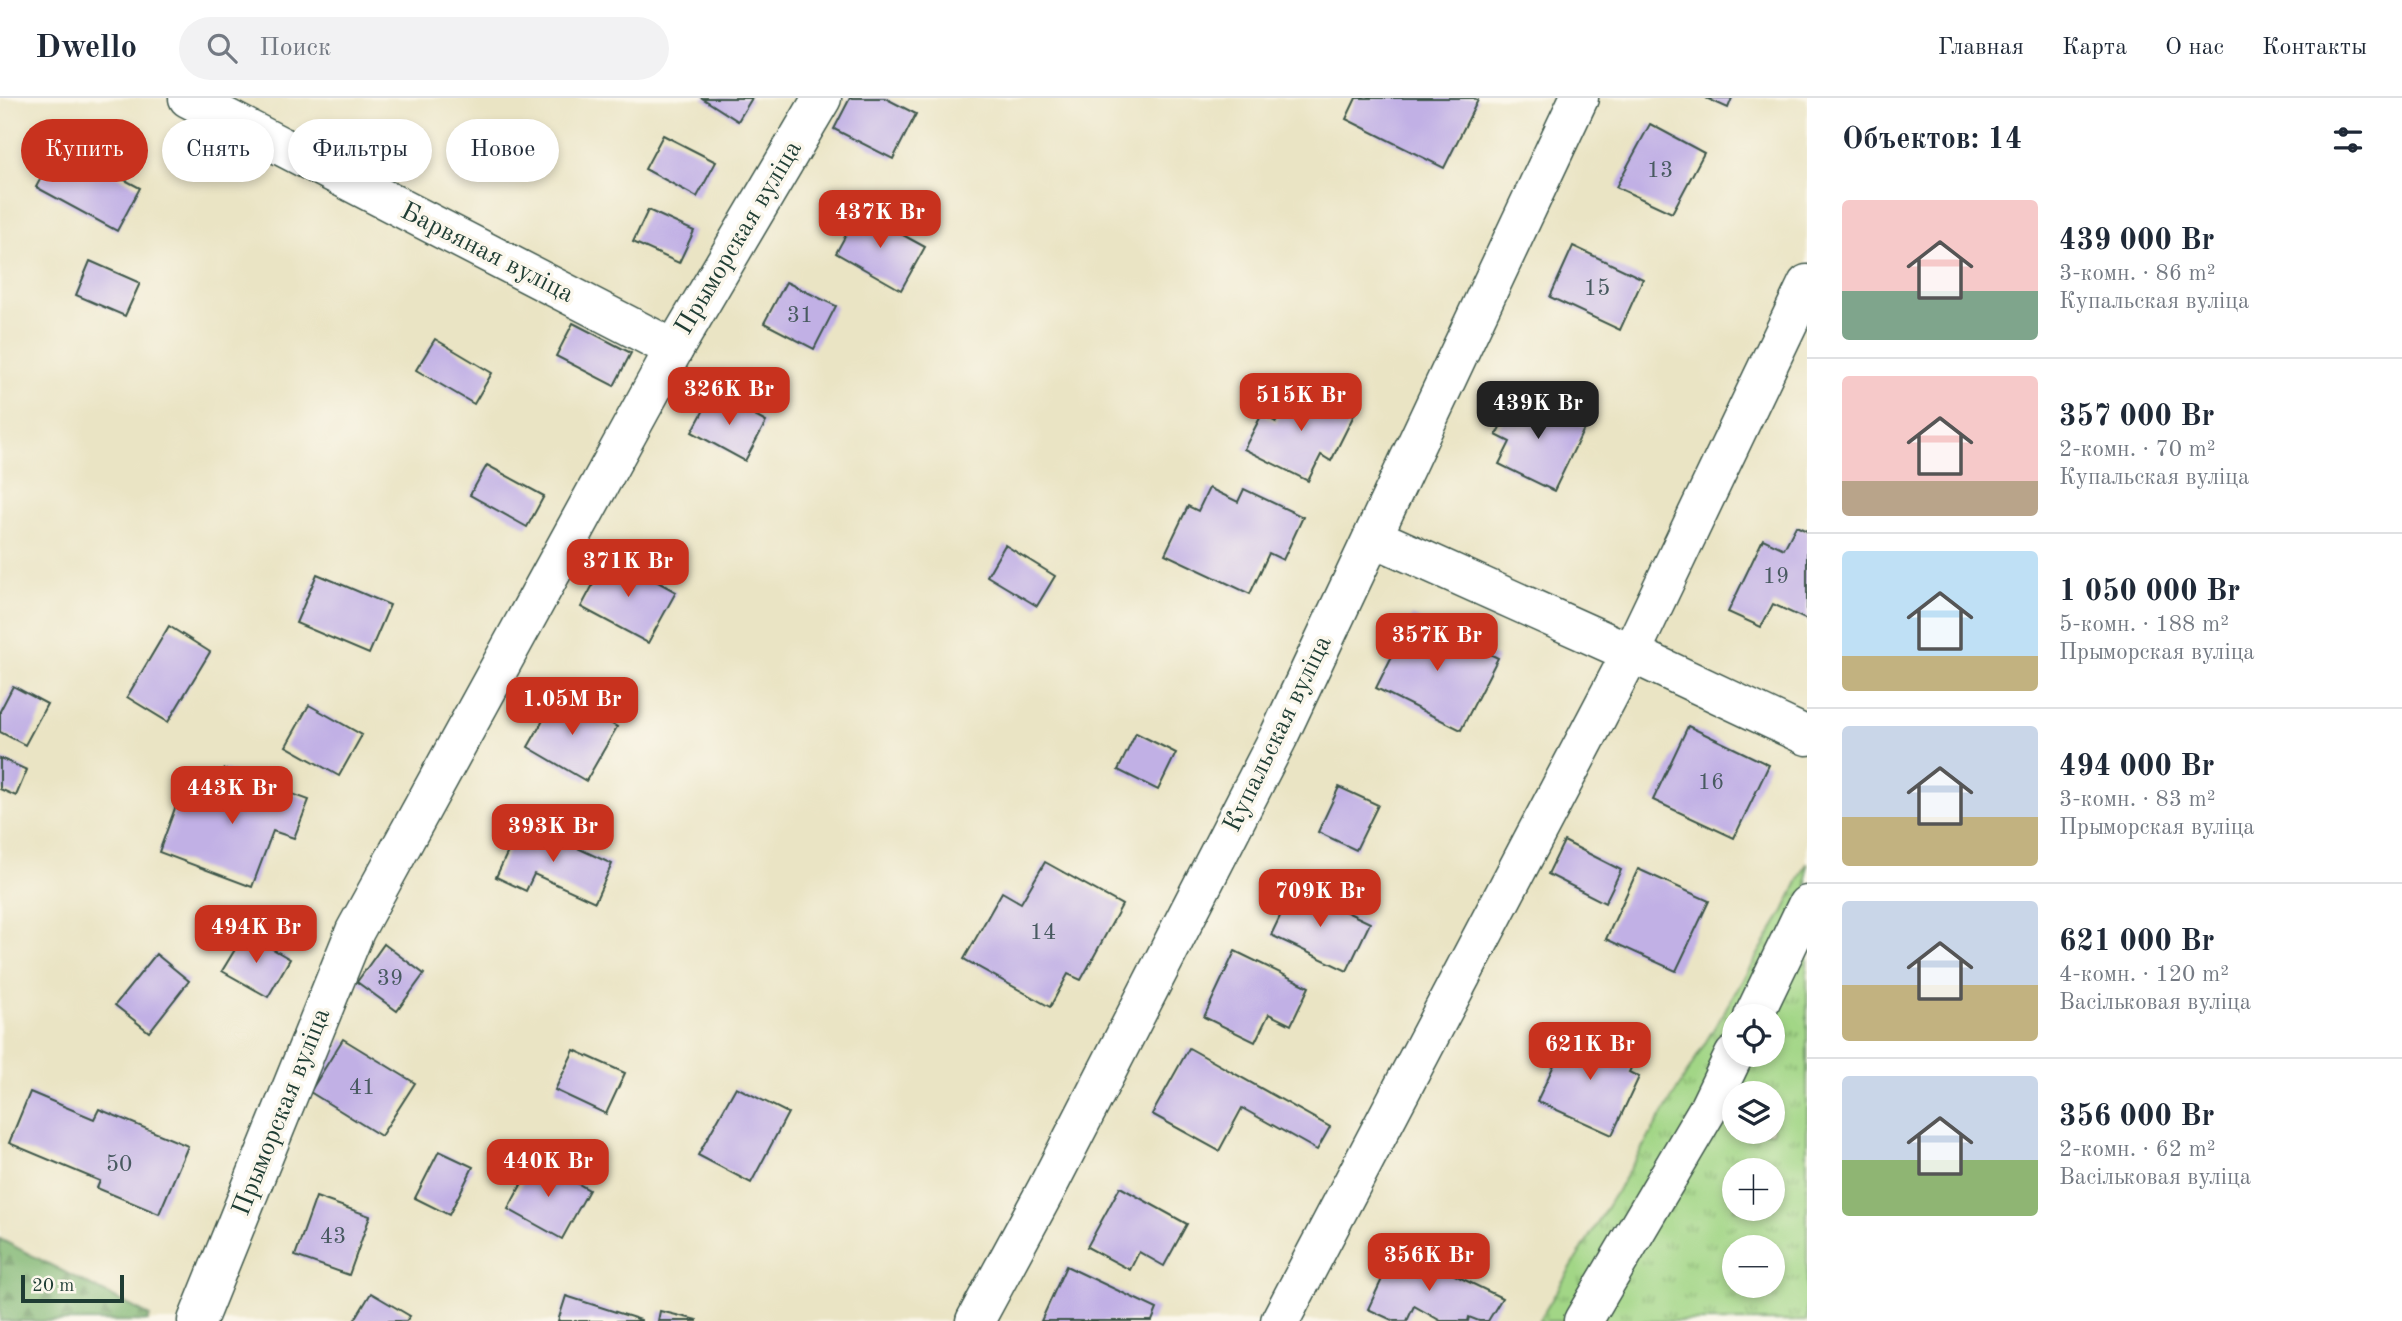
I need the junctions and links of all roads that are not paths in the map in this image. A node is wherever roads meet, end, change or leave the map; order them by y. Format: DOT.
graph roads {
  1 [pos="188,98"];
  2 [pos="822,98"];
  3 [pos="1579,98"];
  4 [pos="1807,284"];
  5 [pos="674,349"];
  6 [pos="1373,537"];
  7 [pos="1632,653"];
  8 [pos="1807,736"];
  9 [pos="1807,905"];
  10 [pos="1759,1004"];
  11 [pos="1728,1067"];
  12 [pos="197,1321"];
  13 [pos="975,1321"];
  14 [pos="1280,1321"];
  15 [pos="1583,1321"];
  1 -- 5 [label="street, Барвяная вуліца"];
  2 -- 5 [label="street, Прыморская вуліца"];
  3 -- 6 [label="street, Купальская вуліца"];
  4 -- 7 [label="street"];
  5 -- 12 [label="street, Прыморская вуліца"];
  6 -- 7 [label="street"];
  6 -- 13 [label="street, Купальская вуліца"];
  7 -- 8 [label="street"];
  7 -- 14 [label="street"];
  9 -- 10 [label="street"];
  11 -- 15 [label="street"];
}
